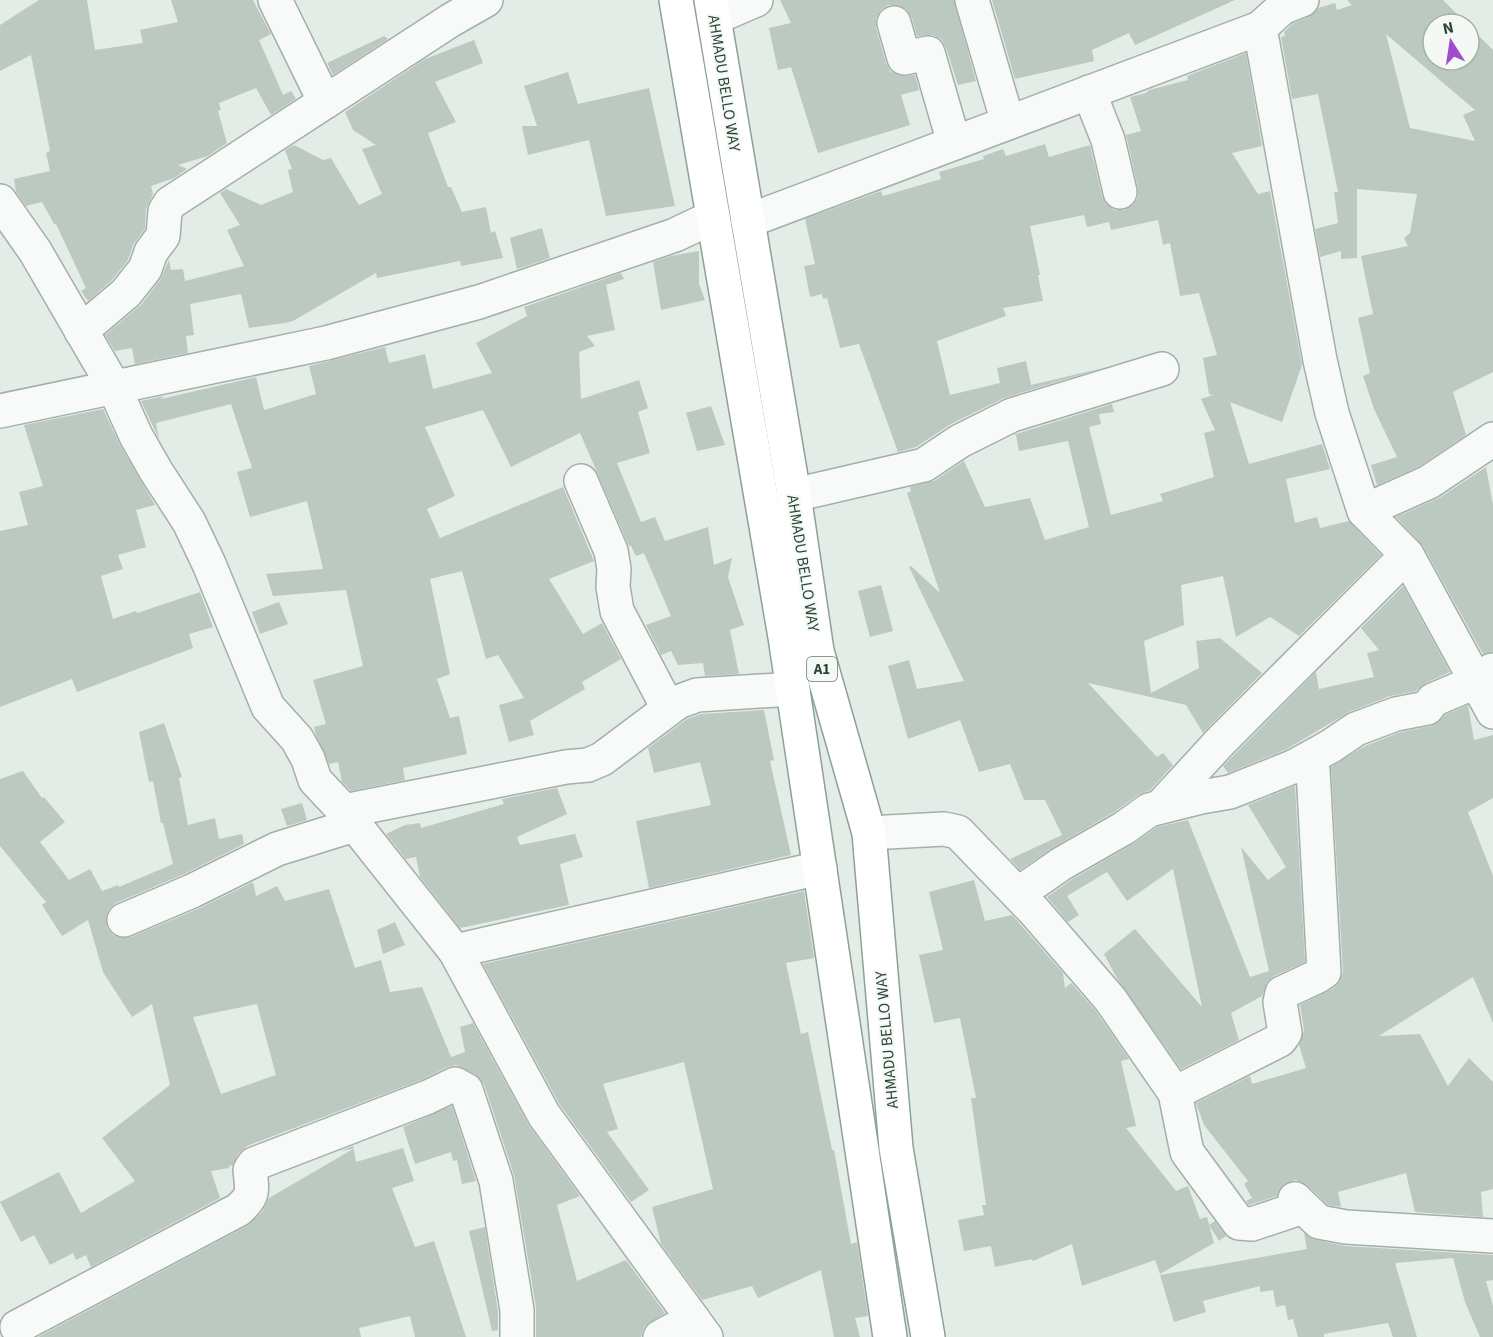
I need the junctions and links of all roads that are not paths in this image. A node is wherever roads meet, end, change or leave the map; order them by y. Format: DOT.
graph roads {
  1 [pos="275,0"];
  2 [pos="486,0"];
  3 [pos="676,0"];
  4 [pos="756,0"];
  5 [pos="972,0"];
  6 [pos="713,9"];
  7 [pos="1281,9"];
  8 [pos="894,23"];
  9 [pos="1089,92"];
  10 [pos="325,102"];
  11 [pos="1008,123"];
  12 [pos="954,143"];
  13 [pos="1120,192"];
  14 [pos="0,201"];
  15 [pos="713,217"];
  16 [pos="748,221"];
  17 [pos="81,331"];
  18 [pos="1162,369"];
  19 [pos="114,387"];
  20 [pos="0,411"];
  21 [pos="1493,439"];
  22 [pos="581,482"];
  23 [pos="794,495"];
  24 [pos="1364,512"];
  25 [pos="1407,555"];
  26 [pos="1484,675"];
  27 [pos="793,689"];
  28 [pos="668,708"];
  29 [pos="1493,712"];
  30 [pos="1295,766"];
  31 [pos="1161,806"];
  32 [pos="349,818"];
  33 [pos="869,833"];
  34 [pos="820,868"];
  35 [pos="1018,894"];
  36 [pos="124,920"];
  37 [pos="455,951"];
  38 [pos="1175,1093"];
  39 [pos="1493,1236"];
  40 [pos="17,1327"];
  41 [pos="699,1328"];
  42 [pos="516,1337"];
  43 [pos="660,1337"];
  44 [pos="890,1337"];
  45 [pos="928,1337"];
  1 -- 10 [label="street"];
  2 -- 10 [label="street"];
  3 -- 15 [label="highway, AHMADU BELLO WAY / A1"];
  4 -- 6 [label="street"];
  5 -- 11 [label="street"];
  6 -- 16 [label="highway, AHMADU BELLO WAY / A1"];
  7 -- 9 [label="street"];
  7 -- 24 [label="street"];
  8 -- 12 [label="street"];
  9 -- 11 [label="street"];
  9 -- 13 [label="street"];
  10 -- 17 [label="street"];
  11 -- 12 [label="street"];
  12 -- 16 [label="street"];
  14 -- 17 [label="street"];
  15 -- 19 [label="street"];
  15 -- 27 [label="highway, AHMADU BELLO WAY / A1"];
  16 -- 23 [label="highway, AHMADU BELLO WAY / A1"];
  17 -- 19 [label="street"];
  18 -- 23 [label="street"];
  19 -- 20 [label="street"];
  19 -- 32 [label="street"];
  21 -- 24 [label="street"];
  22 -- 28 [label="street"];
  23 -- 33 [label="highway, AHMADU BELLO WAY / A1"];
  24 -- 25 [label="street"];
  25 -- 26 [label="street"];
  25 -- 31 [label="street"];
  26 -- 29 [label="street"];
  26 -- 30 [label="street"];
  27 -- 28 [label="street"];
  27 -- 34 [label="highway, AHMADU BELLO WAY / A1"];
  28 -- 32 [label="street"];
  30 -- 31 [label="street"];
  30 -- 38 [label="street"];
  31 -- 35 [label="street"];
  32 -- 36 [label="street"];
  32 -- 37 [label="street"];
  33 -- 35 [label="street"];
  33 -- 45 [label="highway, AHMADU BELLO WAY / A1"];
  34 -- 37 [label="street"];
  34 -- 44 [label="highway, AHMADU BELLO WAY / A1"];
  35 -- 38 [label="street"];
  37 -- 41 [label="street"];
  38 -- 39 [label="street"];
  40 -- 42 [label="street"];
  41 -- 43 [label="street"];
}
